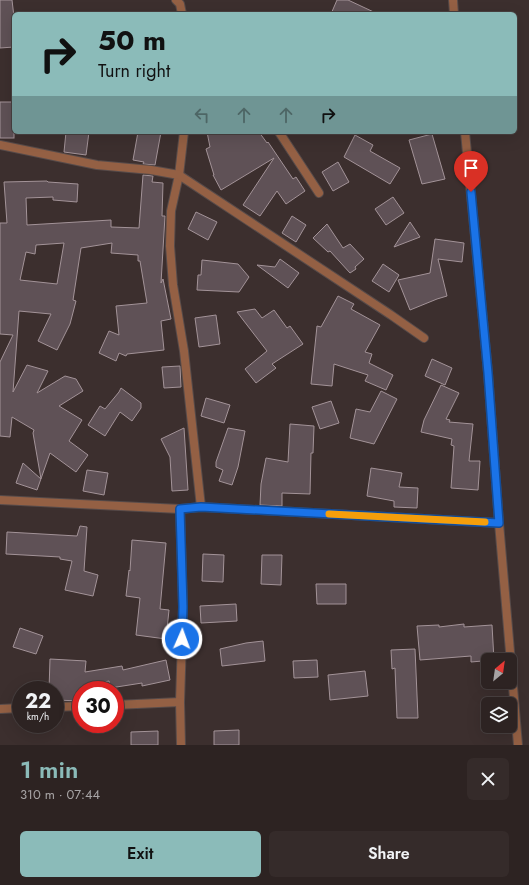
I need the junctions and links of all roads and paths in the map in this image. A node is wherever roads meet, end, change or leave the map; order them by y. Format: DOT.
graph roads {
  1 [pos="453,0"];
  2 [pos="178,2"];
  3 [pos="181,12"];
  4 [pos="187,12"];
  5 [pos="454,12"];
  6 [pos="184,134"];
  7 [pos="280,134"];
  8 [pos="465,134"];
  9 [pos="0,145"];
  10 [pos="178,175"];
  11 [pos="318,194"];
  12 [pos="424,338"];
  13 [pos="0,500"];
  14 [pos="201,507"];
  15 [pos="180,509"];
  16 [pos="499,523"];
  17 [pos="180,702"];
  18 [pos="124,705"];
  19 [pos="12,708"];
  20 [pos="0,709"];
  21 [pos="181,745"];
  22 [pos="518,745"];
  1 -- 5 [label="street"];
  2 -- 3 [label="street"];
  2 -- 4 [label="street"];
  6 -- 10 [label="street"];
  7 -- 11 [label="street"];
  8 -- 16 [label="street"];
  9 -- 10 [label="street"];
  10 -- 12 [label="street"];
  10 -- 14 [label="street"];
  13 -- 15 [label="street"];
  14 -- 15 [label="street"];
  14 -- 16 [label="street"];
  15 -- 17 [label="street"];
  16 -- 22 [label="street"];
  17 -- 18 [label="street"];
  17 -- 21 [label="street"];
  19 -- 20 [label="street"];
}
